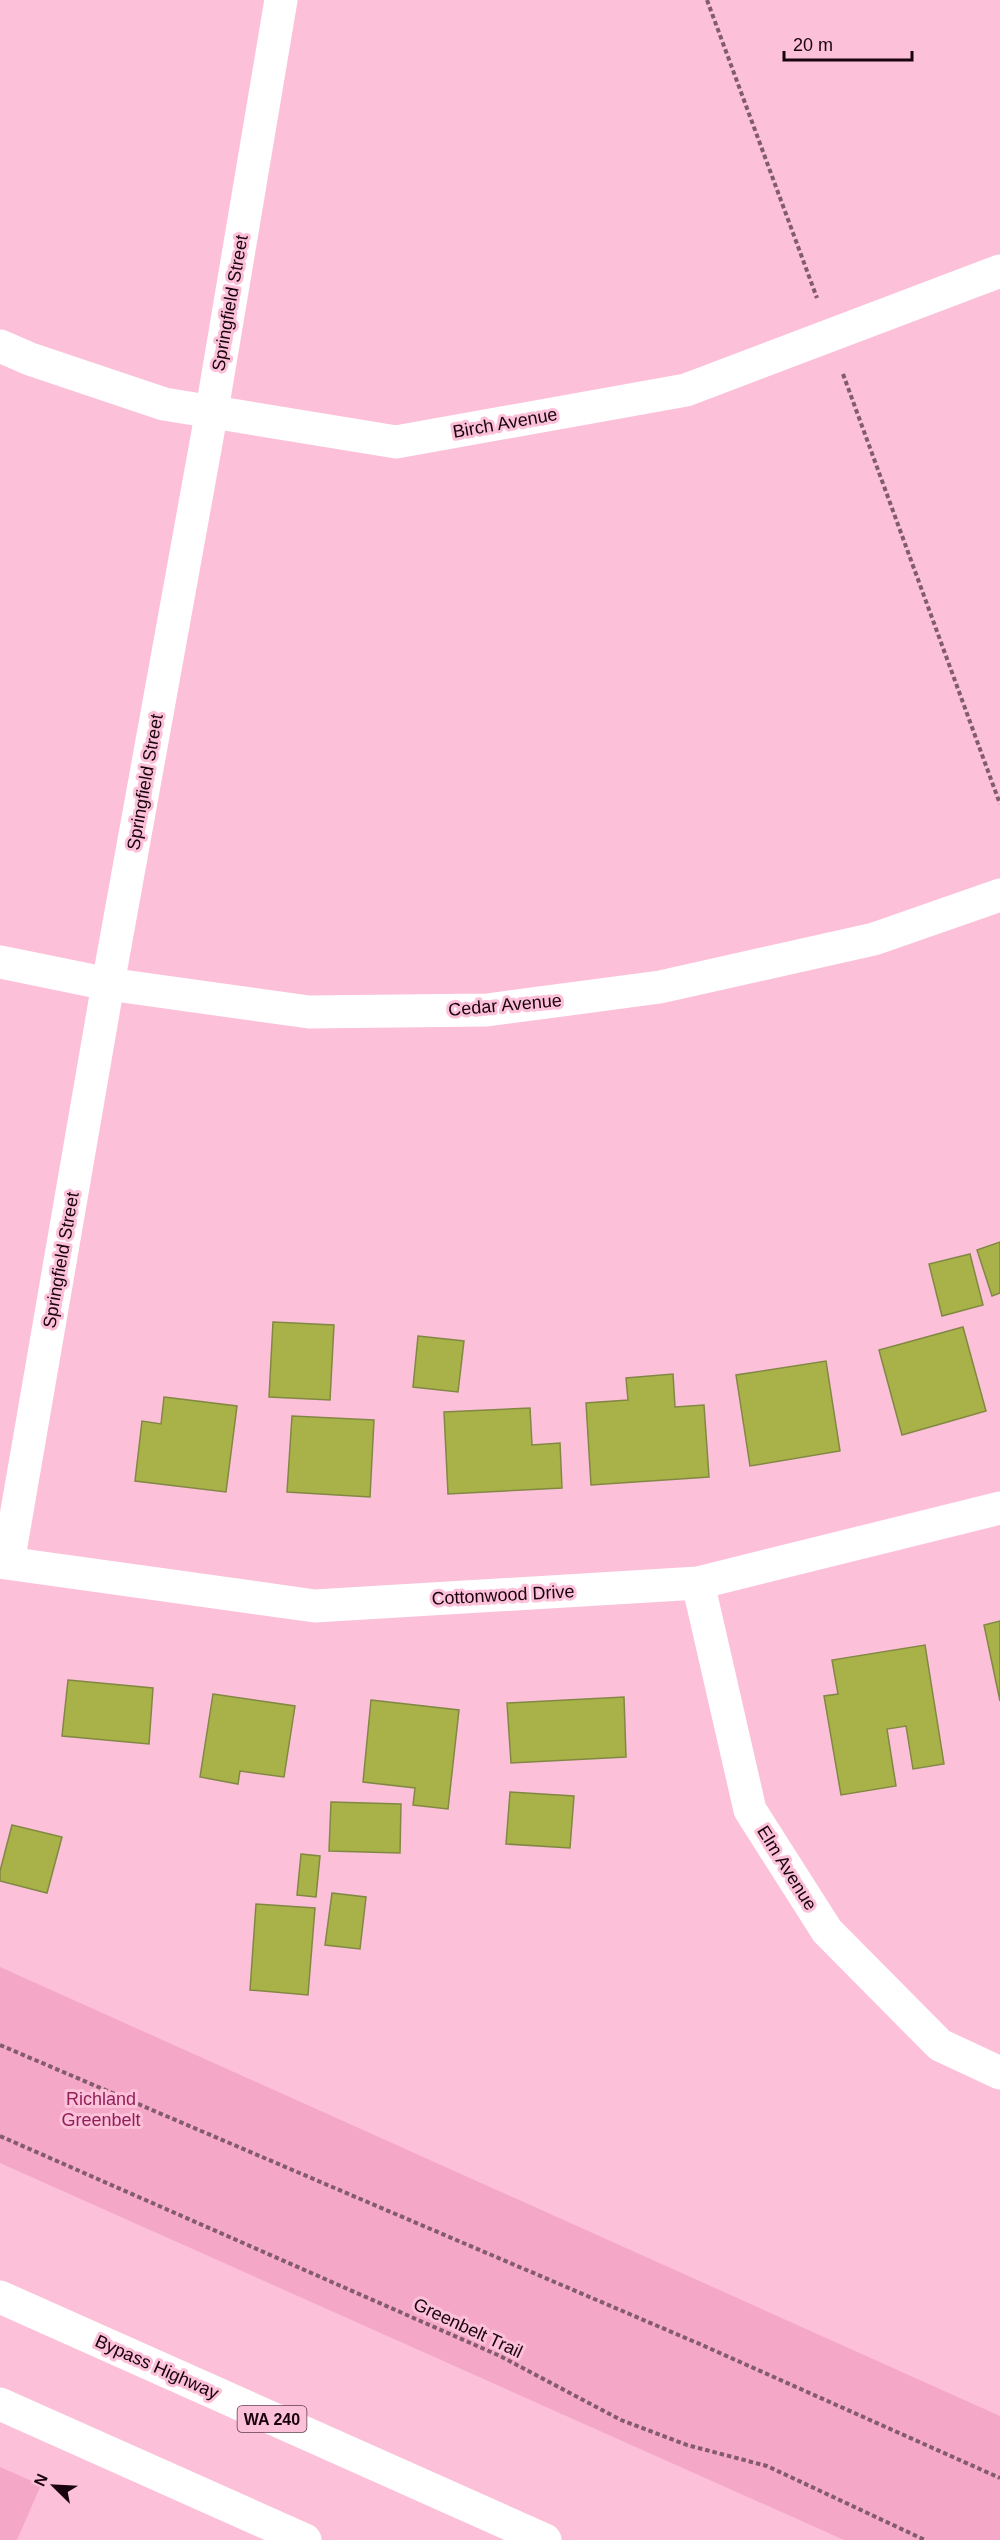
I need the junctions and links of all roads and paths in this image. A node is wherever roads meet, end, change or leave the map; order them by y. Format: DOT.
graph roads {
  1 [pos="281,0"];
  2 [pos="707,0"];
  3 [pos="1000,272"];
  4 [pos="819,302"];
  5 [pos="0,346"];
  6 [pos="843,374"];
  7 [pos="212,410"];
  8 [pos="1000,804"];
  9 [pos="1000,895"];
  10 [pos="0,962"];
  11 [pos="108,984"];
  12 [pos="1000,1508"];
  13 [pos="4,1562"];
  14 [pos="698,1583"];
  15 [pos="0,2045"];
  16 [pos="1000,2073"];
  17 [pos="0,2136"];
  18 [pos="0,2297"];
  19 [pos="0,2404"];
  20 [pos="1000,2478"];
  21 [pos="305,2540"];
  22 [pos="545,2540"];
  23 [pos="925,2540"];
  1 -- 7 [label="main road, Springfield Street"];
  2 -- 4 [label="path"];
  3 -- 7 [label="main road, Birch Avenue"];
  5 -- 7 [label="main road, Birch Avenue"];
  6 -- 8 [label="path"];
  7 -- 11 [label="main road, Springfield Street"];
  9 -- 11 [label="main road, Cedar Avenue"];
  10 -- 11 [label="main road, Cedar Avenue"];
  11 -- 13 [label="main road, Springfield Street"];
  12 -- 14 [label="main road, Cottonwood Drive"];
  13 -- 14 [label="main road, Cottonwood Drive"];
  14 -- 16 [label="main road, Elm Avenue"];
  15 -- 20 [label="path"];
  17 -- 23 [label="path, Greenbelt Trail"];
  18 -- 22 [label="main road, Bypass Highway / WA 240"];
  19 -- 21 [label="main road"];
}
